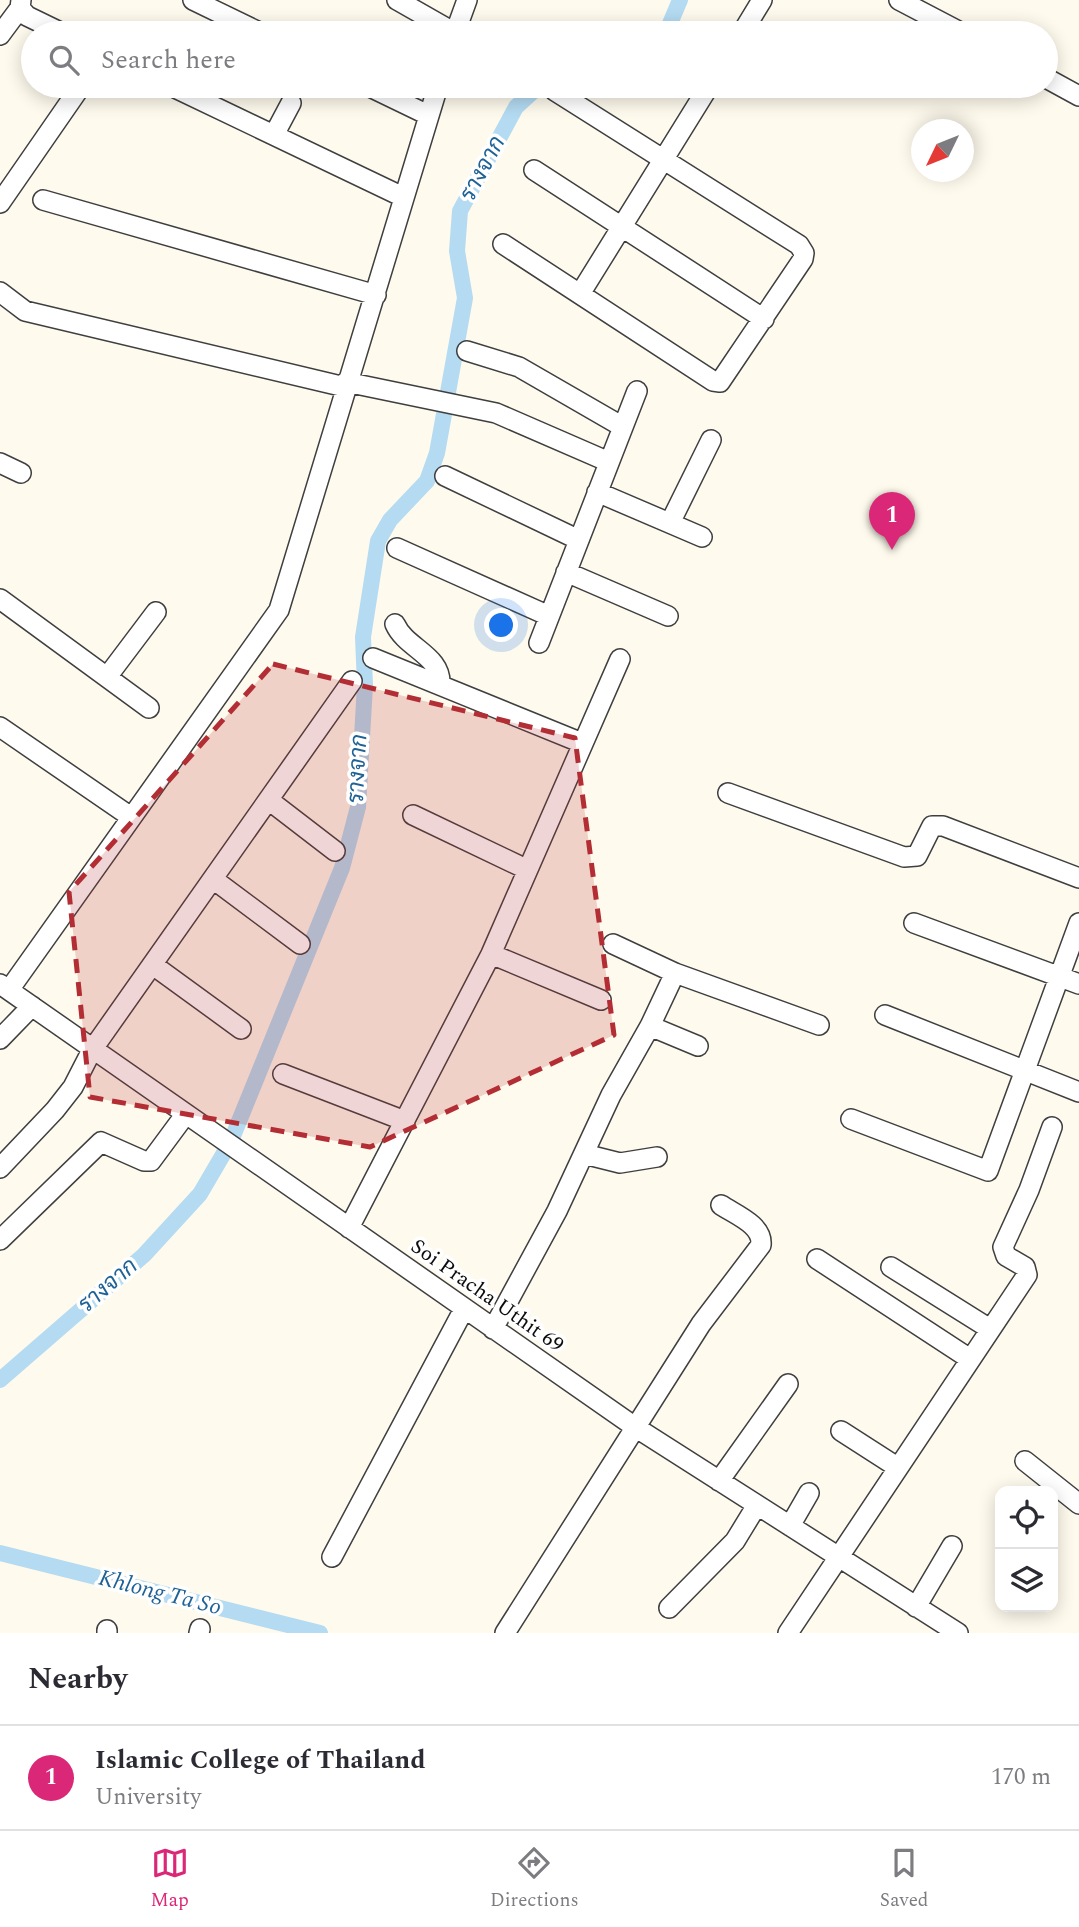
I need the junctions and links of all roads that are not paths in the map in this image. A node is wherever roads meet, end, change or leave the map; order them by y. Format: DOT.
graph roads {
  1 [pos="194,0"];
  2 [pos="397,0"];
  3 [pos="467,0"];
  4 [pos="762,0"];
  5 [pos="900,0"];
  6 [pos="20,4"];
  7 [pos="37,21"];
  8 [pos="237,21"];
  9 [pos="434,21"];
  10 [pos="459,21"];
  11 [pos="749,21"];
  12 [pos="939,21"];
  13 [pos="0,35"];
  14 [pos="1058,85"];
  15 [pos="1079,96"];
  16 [pos="73,98"];
  17 [pos="196,98"];
  18 [pos="393,98"];
  19 [pos="434,98"];
  20 [pos="566,98"];
  21 [pos="702,98"];
  22 [pos="291,103"];
  23 [pos="428,115"];
  24 [pos="274,135"];
  25 [pos="664,160"];
  26 [pos="534,170"];
  27 [pos="403,197"];
  28 [pos="43,200"];
  29 [pos="0,203"];
  30 [pos="622,227"];
  31 [pos="503,244"];
  32 [pos="0,292"];
  33 [pos="580,294"];
  34 [pos="376,295"];
  35 [pos="764,319"];
  36 [pos="467,351"];
  37 [pos="346,385"];
  38 [pos="637,391"];
  39 [pos="623,427"];
  40 [pos="710,440"];
  41 [pos="609,462"];
  42 [pos="0,463"];
  43 [pos="21,473"];
  44 [pos="444,476"];
  45 [pos="597,492"];
  46 [pos="670,523"];
  47 [pos="702,537"];
  48 [pos="579,540"];
  49 [pos="397,548"];
  50 [pos="566,572"];
  51 [pos="1,602"];
  52 [pos="156,612"];
  53 [pos="549,616"];
  54 [pos="668,616"];
  55 [pos="395,624"];
  56 [pos="539,643"];
  57 [pos="373,657"];
  58 [pos="620,659"];
  59 [pos="107,677"];
  60 [pos="352,681"];
  61 [pos="440,685"];
  62 [pos="149,708"];
  63 [pos="0,727"];
  64 [pos="582,743"];
  65 [pos="728,793"];
  66 [pos="270,801"];
  67 [pos="413,815"];
  68 [pos="131,817"];
  69 [pos="335,851"];
  70 [pos="526,869"];
  71 [pos="1079,878"];
  72 [pos="213,879"];
  73 [pos="914,923"];
  74 [pos="1079,923"];
  75 [pos="300,944"];
  76 [pos="613,944"];
  77 [pos="491,954"];
  78 [pos="153,965"];
  79 [pos="675,973"];
  80 [pos="1059,977"];
  81 [pos="1079,984"];
  82 [pos="4,987"];
  83 [pos="601,1000"];
  84 [pos="32,1006"];
  85 [pos="885,1015"];
  86 [pos="819,1025"];
  87 [pos="650,1026"];
  88 [pos="241,1029"];
  89 [pos="0,1039"];
  90 [pos="698,1046"];
  91 [pos="92,1050"];
  92 [pos="1024,1070"];
  93 [pos="283,1074"];
  94 [pos="1079,1092"];
  95 [pos="185,1115"];
  96 [pos="851,1119"];
  97 [pos="405,1121"];
  98 [pos="1052,1127"];
  99 [pos="584,1154"];
  100 [pos="657,1157"];
  101 [pos="0,1168"];
  102 [pos="721,1205"];
  103 [pos="349,1228"];
  104 [pos="0,1240"];
  105 [pos="817,1259"];
  106 [pos="891,1267"];
  107 [pos="464,1309"];
  108 [pos="494,1329"];
  109 [pos="990,1329"];
  110 [pos="970,1359"];
  111 [pos="788,1384"];
  112 [pos="635,1426"];
  113 [pos="841,1431"];
  114 [pos="1025,1461"];
  115 [pos="897,1467"];
  116 [pos="719,1481"];
  117 [pos="809,1493"];
  118 [pos="1079,1504"];
  119 [pos="757,1505"];
  120 [pos="790,1527"];
  121 [pos="952,1546"];
  122 [pos="332,1557"];
  123 [pos="839,1558"];
  124 [pos="916,1607"];
  125 [pos="669,1608"];
  126 [pos="505,1633"];
  127 [pos="789,1633"];
  128 [pos="958,1633"];
  1 -- 8 [label="street"];
  2 -- 9 [label="street"];
  3 -- 10 [label="street"];
  4 -- 11 [label="street"];
  5 -- 12 [label="street"];
  6 -- 7 [label="street"];
  6 -- 13 [label="street"];
  14 -- 15 [label="street"];
  16 -- 29 [label="street"];
  17 -- 24 [label="street"];
  18 -- 23 [label="street"];
  19 -- 23 [label="street"];
  20 -- 25 [label="street"];
  21 -- 25 [label="street"];
  22 -- 24 [label="street"];
  23 -- 27 [label="street"];
  24 -- 27 [label="street"];
  25 -- 30 [label="street"];
  25 -- 35 [label="street"];
  26 -- 30 [label="street"];
  27 -- 34 [label="street"];
  28 -- 34 [label="street"];
  30 -- 33 [label="street"];
  30 -- 35 [label="street"];
  31 -- 33 [label="street"];
  32 -- 37 [label="street"];
  33 -- 35 [label="street"];
  34 -- 37 [label="street"];
  36 -- 39 [label="street"];
  37 -- 41 [label="street"];
  37 -- 68 [label="street"];
  38 -- 39 [label="street"];
  39 -- 41 [label="street"];
  40 -- 46 [label="street"];
  41 -- 45 [label="street"];
  42 -- 43 [label="street"];
  44 -- 48 [label="street"];
  45 -- 46 [label="street"];
  45 -- 48 [label="street"];
  46 -- 47 [label="street"];
  48 -- 50 [label="street"];
  49 -- 53 [label="street"];
  50 -- 53 [label="street"];
  50 -- 54 [label="street"];
  51 -- 59 [label="street"];
  52 -- 59 [label="street"];
  53 -- 56 [label="street"];
  55 -- 61 [label="street"];
  57 -- 61 [label="street"];
  58 -- 64 [label="street"];
  59 -- 62 [label="street"];
  60 -- 66 [label="street"];
  61 -- 64 [label="street"];
  63 -- 68 [label="street"];
  64 -- 70 [label="street"];
  65 -- 71 [label="street"];
  66 -- 69 [label="street"];
  66 -- 72 [label="street"];
  67 -- 70 [label="street"];
  68 -- 82 [label="street"];
  70 -- 77 [label="street"];
  72 -- 75 [label="street"];
  72 -- 78 [label="street"];
  73 -- 80 [label="street"];
  74 -- 80 [label="street"];
  76 -- 79 [label="street"];
  77 -- 83 [label="street"];
  77 -- 97 [label="street"];
  78 -- 88 [label="street"];
  78 -- 91 [label="street"];
  79 -- 86 [label="street"];
  79 -- 87 [label="street"];
  80 -- 81 [label="street"];
  80 -- 92 [label="street"];
  82 -- 84 [label="street, Soi Pracha Uthit 69"];
  84 -- 89 [label="street"];
  84 -- 91 [label="street, Soi Pracha Uthit 69"];
  85 -- 92 [label="street"];
  87 -- 90 [label="street"];
  87 -- 99 [label="street"];
  91 -- 95 [label="street, Soi Pracha Uthit 69"];
  91 -- 101 [label="street"];
  92 -- 94 [label="street"];
  92 -- 96 [label="street"];
  93 -- 97 [label="street"];
  95 -- 103 [label="street, Soi Pracha Uthit 69"];
  95 -- 104 [label="street"];
  97 -- 103 [label="street"];
  98 -- 109 [label="street"];
  99 -- 100 [label="street"];
  99 -- 108 [label="street"];
  102 -- 112 [label="street"];
  103 -- 107 [label="street, Soi Pracha Uthit 69"];
  105 -- 110 [label="street"];
  106 -- 109 [label="street"];
  107 -- 108 [label="street, Soi Pracha Uthit 69"];
  107 -- 122 [label="street"];
  108 -- 112 [label="street, Soi Pracha Uthit 69"];
  109 -- 110 [label="street"];
  110 -- 115 [label="street"];
  111 -- 116 [label="street"];
  112 -- 116 [label="street, Soi Pracha Uthit 69"];
  112 -- 126 [label="street"];
  113 -- 115 [label="street"];
  114 -- 118 [label="street"];
  115 -- 123 [label="street"];
  116 -- 119 [label="street, Soi Pracha Uthit 69"];
  117 -- 120 [label="street"];
  119 -- 120 [label="street, Soi Pracha Uthit 69"];
  119 -- 125 [label="street"];
  120 -- 123 [label="street, Soi Pracha Uthit 69"];
  121 -- 124 [label="street"];
  123 -- 124 [label="street, Soi Pracha Uthit 69"];
  123 -- 127 [label="street"];
  124 -- 128 [label="street, Soi Pracha Uthit 69"];
}
